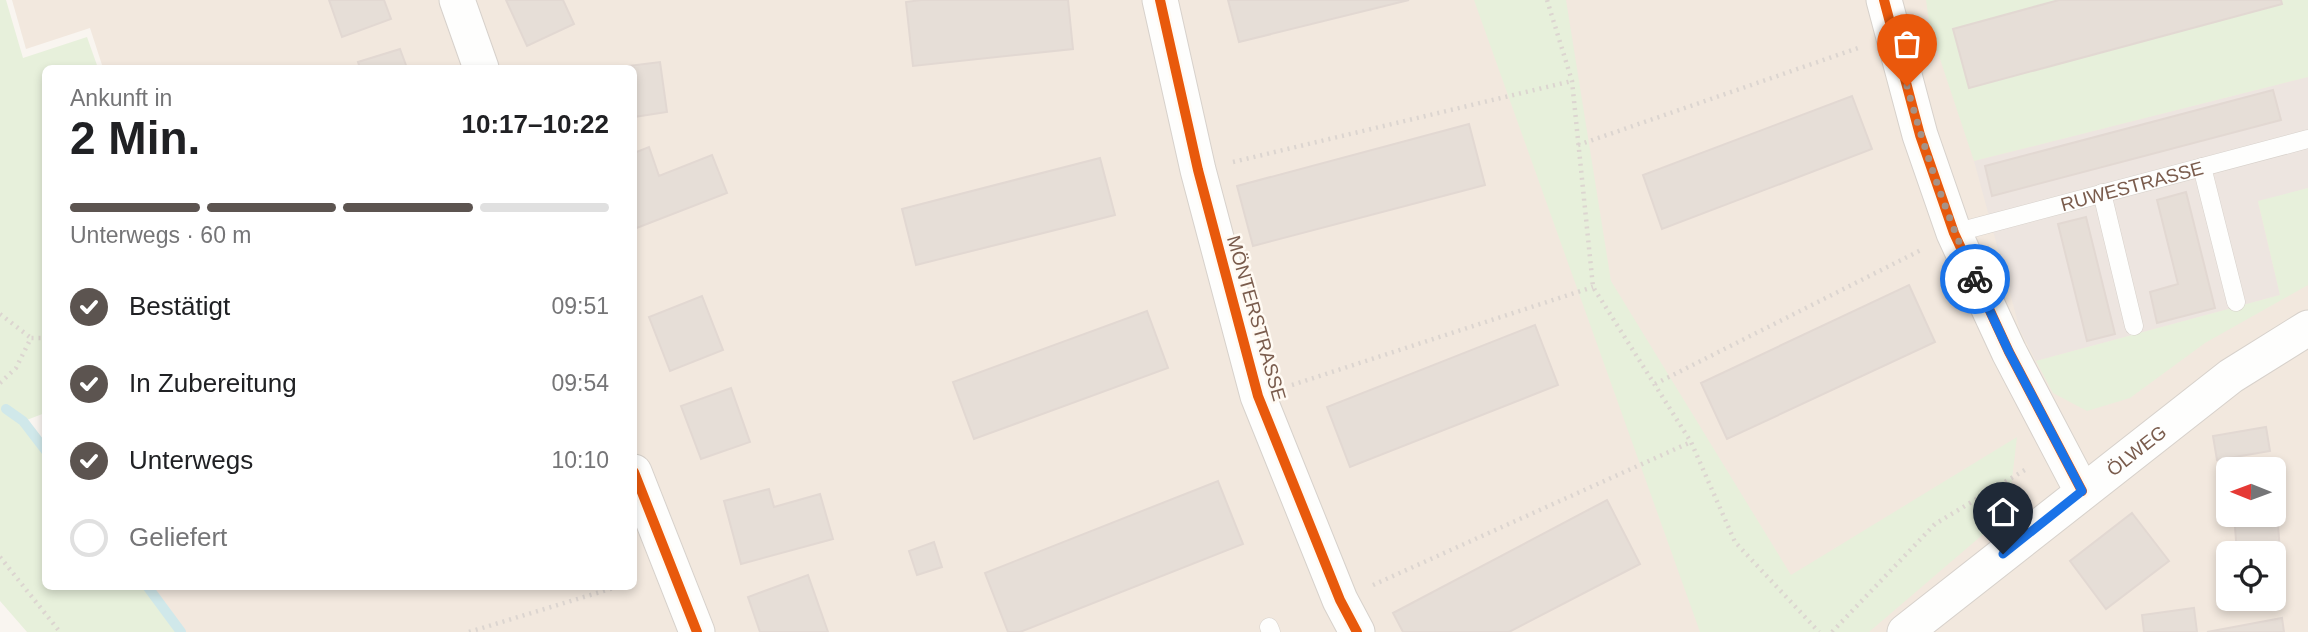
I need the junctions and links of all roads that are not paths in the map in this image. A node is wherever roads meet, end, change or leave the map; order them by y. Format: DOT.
graph roads {
  1 [pos="457,0"];
  2 [pos="1160,0"];
  3 [pos="1884,0"];
  4 [pos="480,65"];
  5 [pos="2308,139"];
  6 [pos="2202,167"];
  7 [pos="2102,193"];
  8 [pos="1954,233"];
  9 [pos="2236,302"];
  10 [pos="2134,326"];
  11 [pos="2308,328"];
  12 [pos="637,480"];
  13 [pos="2082,491"];
  14 [pos="696,632"];
  15 [pos="1357,632"];
  16 [pos="1905,632"];
  1 -- 4 [label="street"];
  2 -- 15 [label="street, MÖNTERSTRASSE"];
  3 -- 8 [label="street"];
  5 -- 6 [label="lane, RUWESTRASSE"];
  6 -- 7 [label="lane, RUWESTRASSE"];
  6 -- 9 [label="lane"];
  7 -- 8 [label="lane, RUWESTRASSE"];
  7 -- 10 [label="lane"];
  8 -- 13 [label="street"];
  11 -- 13 [label="street, ÖLWEG"];
  12 -- 14 [label="street"];
  13 -- 16 [label="street, ÖLWEG"];
}
